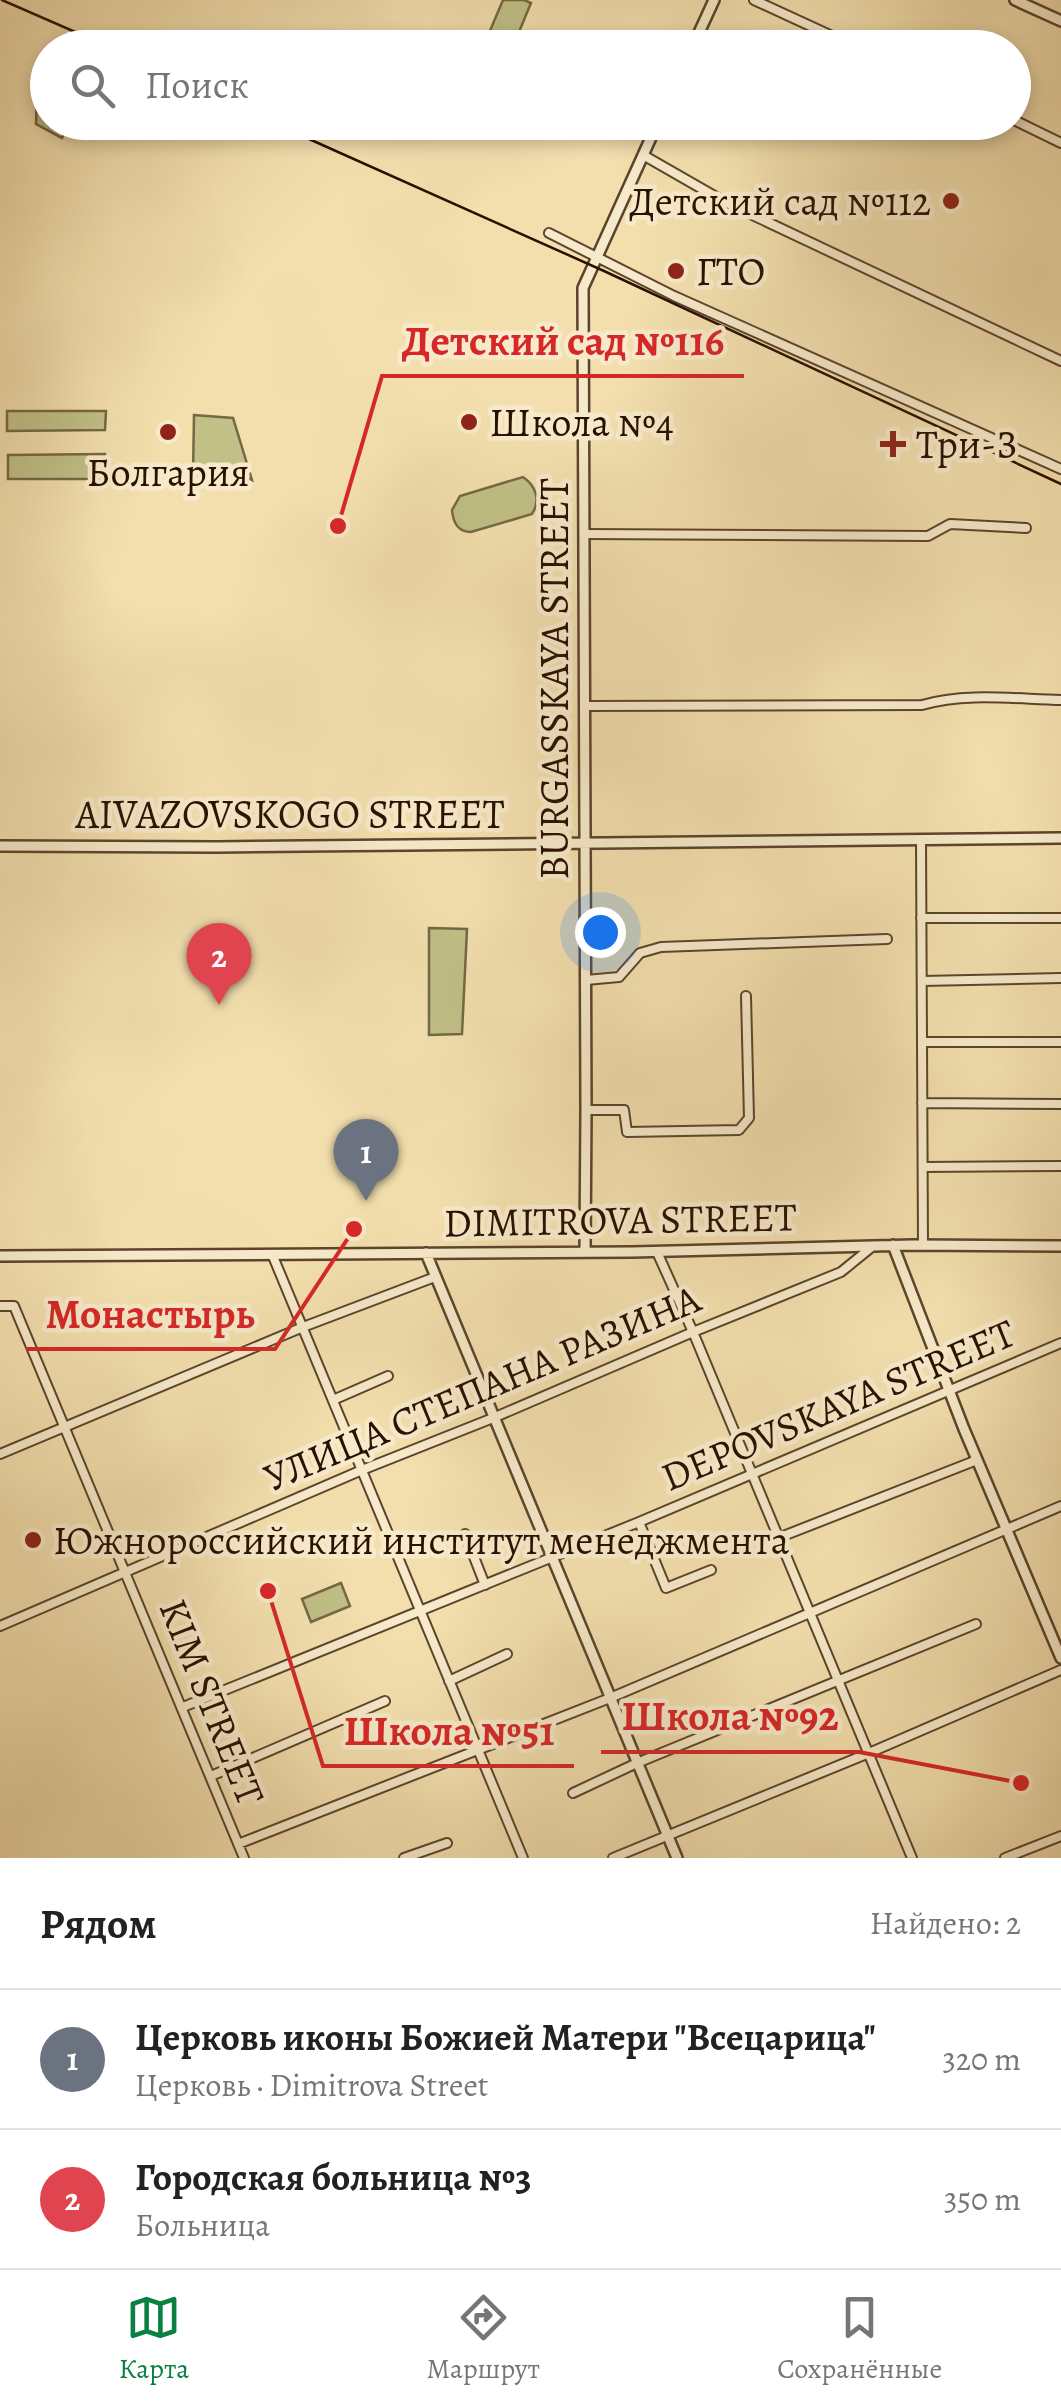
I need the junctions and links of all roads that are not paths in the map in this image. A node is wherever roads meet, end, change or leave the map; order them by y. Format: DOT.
graph roads {
  1 [pos="714,0"];
  2 [pos="754,0"];
  3 [pos="1015,0"];
  4 [pos="1061,21"];
  5 [pos="700,30"];
  6 [pos="819,30"];
  7 [pos="1031,128"];
  8 [pos="649,140"];
  9 [pos="1061,143"];
  10 [pos="642,155"];
  11 [pos="549,233"];
  12 [pos="597,256"];
  13 [pos="1061,361"];
  14 [pos="1061,468"];
  15 [pos="1026,528"];
  16 [pos="584,534"];
  17 [pos="1061,700"];
  18 [pos="585,706"];
  19 [pos="1061,838"];
  20 [pos="921,840"];
  21 [pos="585,844"];
  22 [pos="0,846"];
  23 [pos="921,918"];
  24 [pos="1061,918"];
  25 [pos="887,939"];
  26 [pos="1061,978"];
  27 [pos="586,980"];
  28 [pos="922,982"];
  29 [pos="746,996"];
  30 [pos="922,1042"];
  31 [pos="1061,1042"];
  32 [pos="922,1103"];
  33 [pos="1061,1104"];
  34 [pos="586,1110"];
  35 [pos="1061,1166"];
  36 [pos="923,1167"];
  37 [pos="923,1245"];
  38 [pos="873,1246"];
  39 [pos="893,1246"];
  40 [pos="1061,1246"];
  41 [pos="585,1252"];
  42 [pos="657,1252"];
  43 [pos="426,1253"];
  44 [pos="272,1254"];
  45 [pos="0,1256"];
  46 [pos="435,1277"];
  47 [pos="0,1306"];
  48 [pos="303,1327"];
  49 [pos="693,1332"];
  50 [pos="1061,1343"];
  51 [pos="388,1376"];
  52 [pos="948,1391"];
  53 [pos="333,1400"];
  54 [pos="493,1418"];
  55 [pos="65,1428"];
  56 [pos="0,1454"];
  57 [pos="977,1460"];
  58 [pos="362,1470"];
  59 [pos="753,1475"];
  60 [pos="1061,1506"];
  61 [pos="639,1522"];
  62 [pos="1006,1530"];
  63 [pos="464,1534"];
  64 [pos="778,1538"];
  65 [pos="552,1557"];
  66 [pos="126,1570"];
  67 [pos="711,1570"];
  68 [pos="484,1585"];
  69 [pos="420,1610"];
  70 [pos="809,1614"];
  71 [pos="976,1624"];
  72 [pos="0,1626"];
  73 [pos="507,1654"];
  74 [pos="1061,1658"];
  75 [pos="1061,1670"];
  76 [pos="838,1680"];
  77 [pos="450,1681"];
  78 [pos="610,1698"];
  79 [pos="385,1700"];
  80 [pos="183,1707"];
  81 [pos="478,1751"];
  82 [pos="869,1753"];
  83 [pos="638,1763"];
  84 [pos="211,1776"];
  85 [pos="573,1793"];
  86 [pos="667,1836"];
  87 [pos="1061,1836"];
  88 [pos="448,1843"];
  89 [pos="238,1844"];
  90 [pos="244,1858"];
  91 [pos="404,1858"];
  92 [pos="523,1858"];
  93 [pos="613,1858"];
  94 [pos="677,1858"];
  95 [pos="912,1858"];
  96 [pos="1005,1858"];
  1 -- 5 [label="street"];
  2 -- 6 [label="street"];
  3 -- 4 [label="street"];
  7 -- 9 [label="street"];
  8 -- 10 [label="street, BURGASSKAYA STREET"];
  10 -- 12 [label="street, BURGASSKAYA STREET"];
  10 -- 13 [label="street"];
  11 -- 12 [label="street"];
  12 -- 14 [label="street"];
  12 -- 16 [label="street, BURGASSKAYA STREET"];
  15 -- 16 [label="street"];
  16 -- 18 [label="street, BURGASSKAYA STREET"];
  17 -- 18 [label="street"];
  18 -- 21 [label="street, BURGASSKAYA STREET"];
  19 -- 20 [label="street, AIVAZOVSKOGO STREET"];
  20 -- 21 [label="street, AIVAZOVSKOGO STREET"];
  20 -- 23 [label="street"];
  21 -- 22 [label="street, AIVAZOVSKOGO STREET"];
  21 -- 27 [label="street, BURGASSKAYA STREET"];
  23 -- 24 [label="street"];
  23 -- 28 [label="street"];
  25 -- 27 [label="street"];
  26 -- 28 [label="street"];
  27 -- 34 [label="street, BURGASSKAYA STREET"];
  28 -- 30 [label="street"];
  29 -- 34 [label="street"];
  30 -- 31 [label="street"];
  30 -- 32 [label="street"];
  32 -- 33 [label="street"];
  32 -- 36 [label="street"];
  34 -- 41 [label="street, BURGASSKAYA STREET"];
  35 -- 36 [label="street"];
  36 -- 37 [label="street"];
  37 -- 39 [label="street, DIMITROVA STREET"];
  37 -- 40 [label="street, DIMITROVA STREET"];
  38 -- 39 [label="street, DIMITROVA STREET"];
  38 -- 42 [label="street, DIMITROVA STREET"];
  38 -- 49 [label="street, УЛИЦА СТЕПАНА РАЗИНА"];
  39 -- 52 [label="street"];
  41 -- 42 [label="street, DIMITROVA STREET"];
  41 -- 43 [label="street, DIMITROVA STREET"];
  42 -- 49 [label="street"];
  43 -- 44 [label="street, DIMITROVA STREET"];
  43 -- 46 [label="street"];
  44 -- 45 [label="street, DIMITROVA STREET"];
  44 -- 48 [label="street"];
  46 -- 48 [label="street"];
  46 -- 54 [label="street"];
  47 -- 55 [label="street, KIM STREET"];
  48 -- 53 [label="street"];
  48 -- 55 [label="street"];
  49 -- 54 [label="street, УЛИЦА СТЕПАНА РАЗИНА"];
  49 -- 59 [label="street"];
  50 -- 52 [label="street, DEPOVSKAYA STREET"];
  51 -- 53 [label="street, УЛИЦА СТЕПАНА РАЗИНА"];
  52 -- 57 [label="street"];
  52 -- 59 [label="street, DEPOVSKAYA STREET"];
  53 -- 58 [label="street"];
  54 -- 58 [label="street, УЛИЦА СТЕПАНА РАЗИНА"];
  54 -- 65 [label="street"];
  55 -- 56 [label="street"];
  55 -- 66 [label="street, KIM STREET"];
  57 -- 62 [label="street"];
  57 -- 64 [label="street"];
  58 -- 66 [label="street, УЛИЦА СТЕПАНА РАЗИНА"];
  58 -- 69 [label="street"];
  59 -- 61 [label="street, DEPOVSKAYA STREET"];
  59 -- 64 [label="street"];
  60 -- 62 [label="street"];
  61 -- 65 [label="street, DEPOVSKAYA STREET"];
  61 -- 67 [label="street, DEPOVSKAYA STREET"];
  62 -- 70 [label="street"];
  62 -- 74 [label="street"];
  63 -- 68 [label="street"];
  64 -- 70 [label="street"];
  65 -- 68 [label="street, DEPOVSKAYA STREET"];
  65 -- 78 [label="street"];
  66 -- 72 [label="street, УЛИЦА СТЕПАНА РАЗИНА"];
  66 -- 80 [label="street, KIM STREET"];
  68 -- 69 [label="street, DEPOVSKAYA STREET"];
  69 -- 77 [label="street"];
  69 -- 80 [label="street, DEPOVSKAYA STREET"];
  70 -- 76 [label="street"];
  70 -- 78 [label="street"];
  71 -- 76 [label="street"];
  73 -- 77 [label="street"];
  75 -- 82 [label="street"];
  76 -- 82 [label="street"];
  76 -- 83 [label="street"];
  77 -- 81 [label="street"];
  78 -- 81 [label="street"];
  78 -- 83 [label="street"];
  79 -- 84 [label="street"];
  80 -- 84 [label="street, KIM STREET"];
  81 -- 89 [label="street"];
  81 -- 92 [label="street"];
  82 -- 86 [label="street"];
  82 -- 95 [label="street"];
  83 -- 85 [label="street"];
  83 -- 86 [label="street"];
  84 -- 89 [label="street, KIM STREET"];
  86 -- 93 [label="street"];
  86 -- 94 [label="street"];
  87 -- 96 [label="street"];
  88 -- 91 [label="street"];
  89 -- 90 [label="street, KIM STREET"];
}
